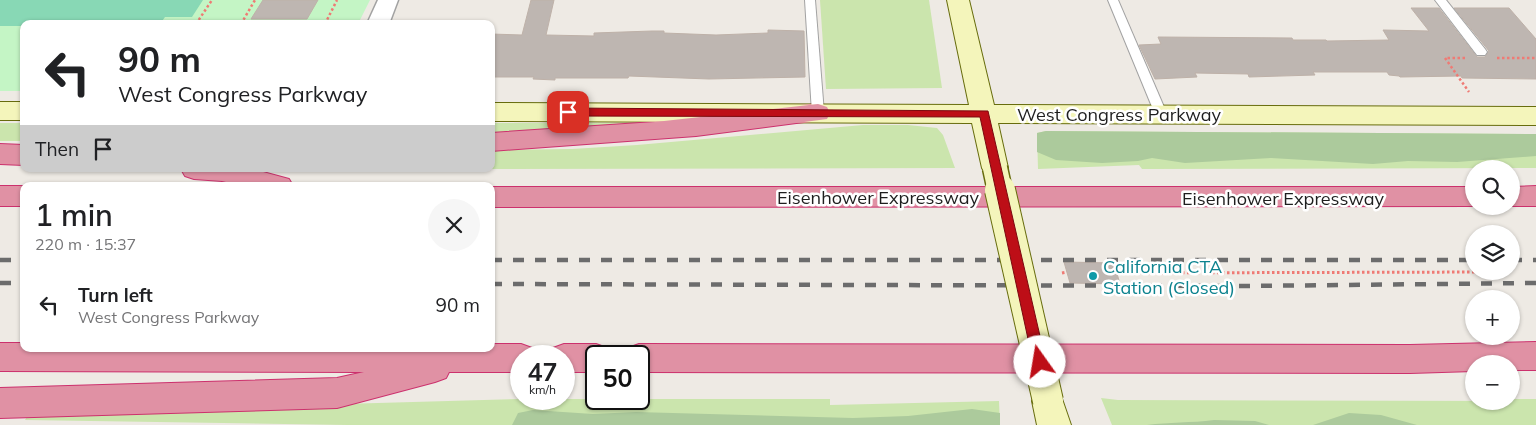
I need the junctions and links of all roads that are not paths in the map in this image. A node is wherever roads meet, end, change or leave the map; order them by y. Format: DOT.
graph roads {
  1 [pos="388,0"];
  2 [pos="810,0"];
  3 [pos="958,0"];
  4 [pos="1113,0"];
  5 [pos="1440,0"];
  6 [pos="380,20"];
  7 [pos="1481,52"];
  8 [pos="0,111"];
  9 [pos="20,111"];
  10 [pos="495,112"];
  11 [pos="818,113"];
  12 [pos="984,113"];
  13 [pos="1161,114"];
  14 [pos="1536,116"];
  15 [pos="495,142"];
  16 [pos="0,153"];
  17 [pos="20,153"];
  18 [pos="226,172"];
  19 [pos="265,182"];
  20 [pos="0,196"];
  21 [pos="20,196"];
  22 [pos="1520,196"];
  23 [pos="1536,196"];
  24 [pos="495,197"];
  25 [pos="1465,197"];
  26 [pos="1536,356"];
  27 [pos="0,357"];
  28 [pos="476,358"];
  29 [pos="510,358"];
  30 [pos="650,358"];
  31 [pos="0,404"];
  32 [pos="1051,413"];
  1 -- 6 [label="street"];
  2 -- 11 [label="lane"];
  3 -- 12 [label="street"];
  4 -- 13 [label="lane"];
  5 -- 7 [label="lane"];
  8 -- 9 [label="street"];
  10 -- 11 [label="street, West Congress Parkway"];
  11 -- 12 [label="street, West Congress Parkway"];
  11 -- 15 [label="highway"];
  12 -- 13 [label="street, West Congress Parkway"];
  12 -- 32 [label="street, bridge"];
  13 -- 14 [label="street, West Congress Parkway"];
  16 -- 17 [label="highway"];
  18 -- 19 [label="highway"];
  20 -- 21 [label="highway"];
  22 -- 23 [label="highway"];
  24 -- 25 [label="highway, Eisenhower Expressway"];
  26 -- 30 [label="highway"];
  27 -- 28 [label="highway"];
  28 -- 29 [label="highway"];
  28 -- 31 [label="highway"];
}
